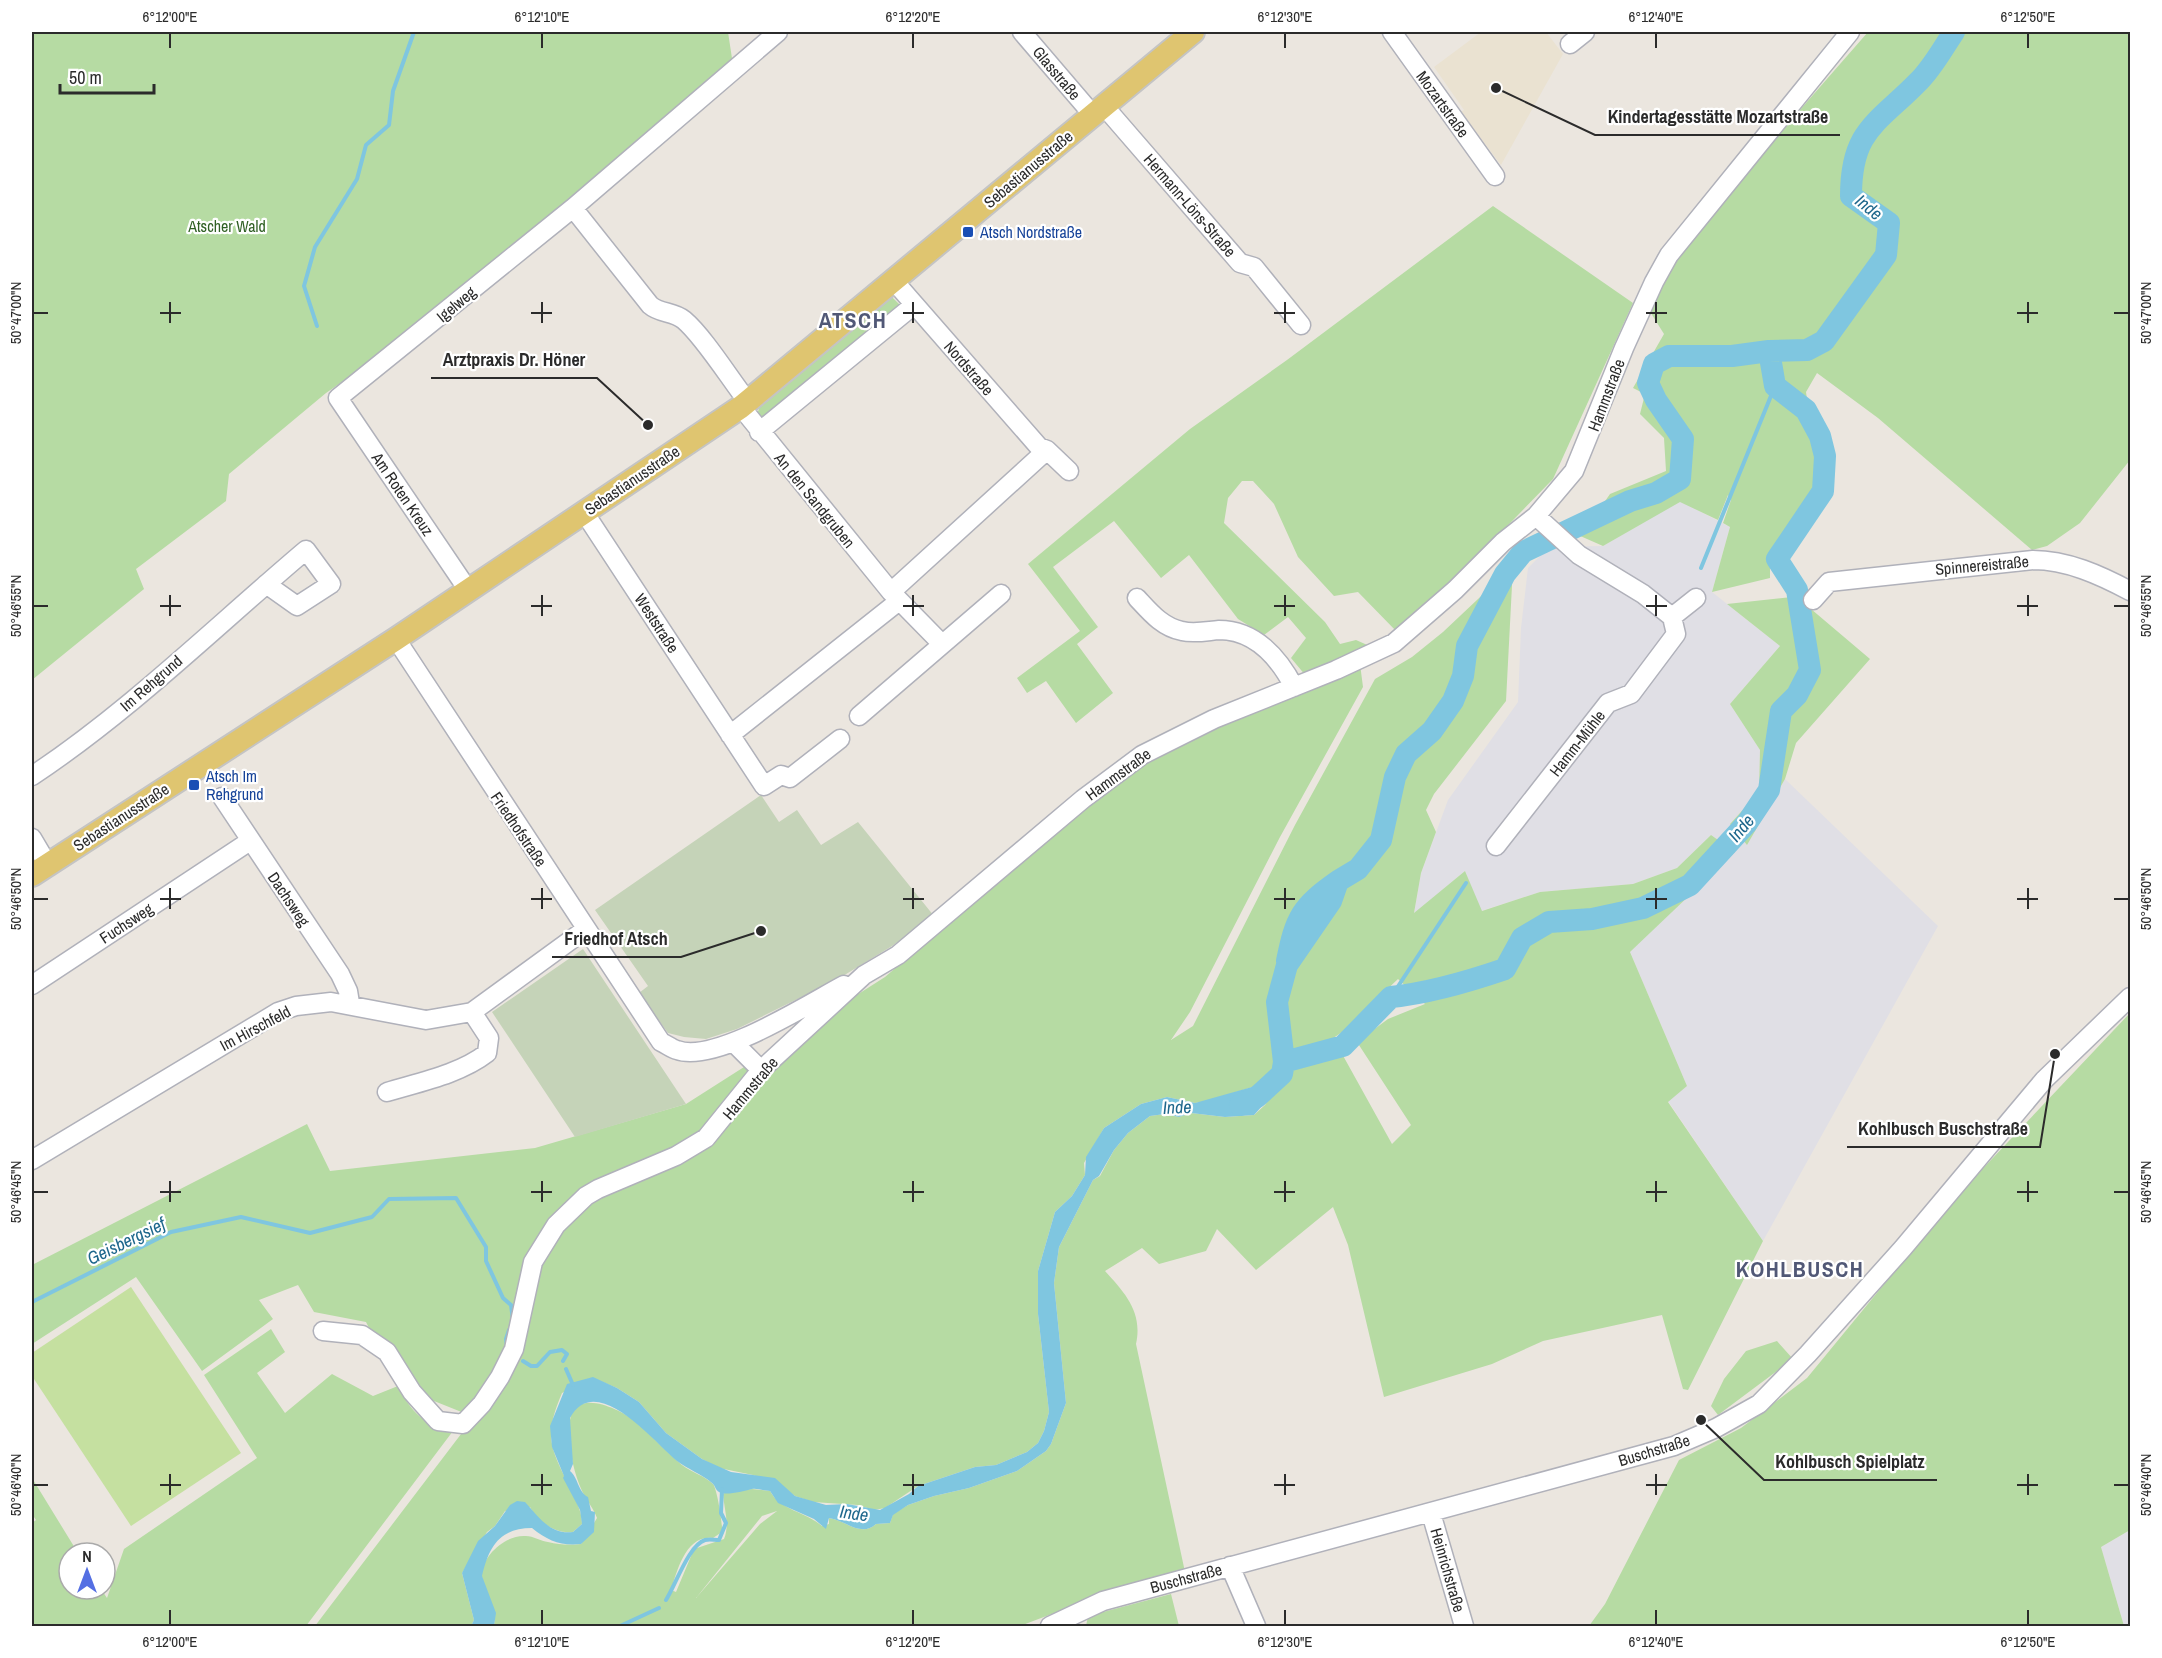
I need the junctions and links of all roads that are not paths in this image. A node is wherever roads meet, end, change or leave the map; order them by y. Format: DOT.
graph roads {
  1 [pos="778,32"];
  2 [pos="1022,32"];
  3 [pos="1193,32"];
  4 [pos="1393,32"];
  5 [pos="1585,32"];
  6 [pos="1850,32"];
  7 [pos="1570,44"];
  8 [pos="1098,111"];
  9 [pos="1495,176"];
  10 [pos="573,208"];
  11 [pos="894,281"];
  12 [pos="915,304"];
  13 [pos="1302,325"];
  14 [pos="338,398"];
  15 [pos="744,404"];
  16 [pos="759,432"];
  17 [pos="1047,450"];
  18 [pos="1069,471"];
  19 [pos="584,512"];
  20 [pos="1541,521"];
  21 [pos="1808,582"];
  22 [pos="1829,582"];
  23 [pos="266,584"];
  24 [pos="468,590"];
  25 [pos="2130,591"];
  26 [pos="1001,594"];
  27 [pos="895,597"];
  28 [pos="1137,598"];
  29 [pos="1696,598"];
  30 [pos="1813,600"];
  31 [pos="1672,617"];
  32 [pos="396,639"];
  33 [pos="942,644"];
  34 [pos="1294,687"];
  35 [pos="859,716"];
  36 [pos="730,735"];
  37 [pos="840,740"];
  38 [pos="32,776"];
  39 [pos="222,797"];
  40 [pos="32,838"];
  41 [pos="250,841"];
  42 [pos="1496,846"];
  43 [pos="40,870"];
  44 [pos="586,929"];
  45 [pos="864,975"];
  46 [pos="32,985"];
  47 [pos="2130,997"];
  48 [pos="350,1003"];
  49 [pos="472,1012"];
  50 [pos="734,1043"];
  51 [pos="761,1071"];
  52 [pos="387,1092"];
  53 [pos="32,1160"];
  54 [pos="322,1331"];
  55 [pos="1431,1513"];
  56 [pos="1230,1566"];
  57 [pos="1050,1626"];
  58 [pos="1256,1626"];
  59 [pos="1464,1626"];
  1 -- 10 [label="street, Igelweg"];
  2 -- 8 [label="street, Glasstraße"];
  3 -- 8 [label="main road, Sebastianusstraße"];
  4 -- 9 [label="street, Mozartstraße"];
  5 -- 7 [label="street"];
  6 -- 20 [label="street, Hammstraße"];
  8 -- 11 [label="main road, Sebastianusstraße"];
  8 -- 13 [label="street, Hermann-Löns-Straße"];
  10 -- 14 [label="street, Igelweg"];
  10 -- 15 [label="street"];
  11 -- 12 [label="street, Nordstraße"];
  11 -- 15 [label="main road, Sebastianusstraße"];
  12 -- 16 [label="street"];
  12 -- 17 [label="street, Nordstraße"];
  14 -- 24 [label="street, Am Roten Kreuz"];
  15 -- 16 [label="street, An den Sandgruben"];
  15 -- 19 [label="main road, Sebastianusstraße"];
  16 -- 27 [label="street, An den Sandgruben"];
  17 -- 18 [label="street, Nordstraße"];
  17 -- 27 [label="street"];
  19 -- 24 [label="main road, Sebastianusstraße"];
  19 -- 36 [label="street, Weststraße"];
  20 -- 31 [label="street"];
  20 -- 34 [label="street, Hammstraße"];
  21 -- 22 [label="street, Spinnereistraße"];
  22 -- 25 [label="street, Spinnereistraße"];
  22 -- 30 [label="street"];
  23 -- 38 [label="street, Im Rehgrund"];
  24 -- 32 [label="main road, Sebastianusstraße"];
  26 -- 33 [label="street"];
  27 -- 33 [label="street, An den Sandgruben"];
  27 -- 36 [label="street"];
  28 -- 34 [label="street"];
  29 -- 31 [label="street"];
  31 -- 42 [label="street, Hamm-Mühle"];
  32 -- 43 [label="main road, Sebastianusstraße"];
  32 -- 44 [label="street, Friedhofstraße"];
  33 -- 35 [label="street"];
  34 -- 45 [label="street, Hammstraße"];
  36 -- 37 [label="street, Weststraße"];
  39 -- 41 [label="street, Dachsweg"];
  40 -- 43 [label="street"];
  41 -- 46 [label="street, Fuchsweg"];
  41 -- 48 [label="street, Dachsweg"];
  44 -- 49 [label="street, Im Hirschfeld"];
  44 -- 50 [label="street, Friedhofstraße"];
  45 -- 50 [label="street, Friedhofstraße"];
  45 -- 51 [label="street, Hammstraße"];
  47 -- 55 [label="street, Buschstraße"];
  48 -- 49 [label="street, Im Hirschfeld"];
  48 -- 53 [label="street, Im Hirschfeld"];
  49 -- 52 [label="street"];
  50 -- 51 [label="street"];
  51 -- 54 [label="street, Hammstraße"];
  55 -- 56 [label="street, Buschstraße"];
  55 -- 59 [label="street, Heinrichstraße"];
  56 -- 57 [label="street, Buschstraße"];
  56 -- 58 [label="street"];
}
